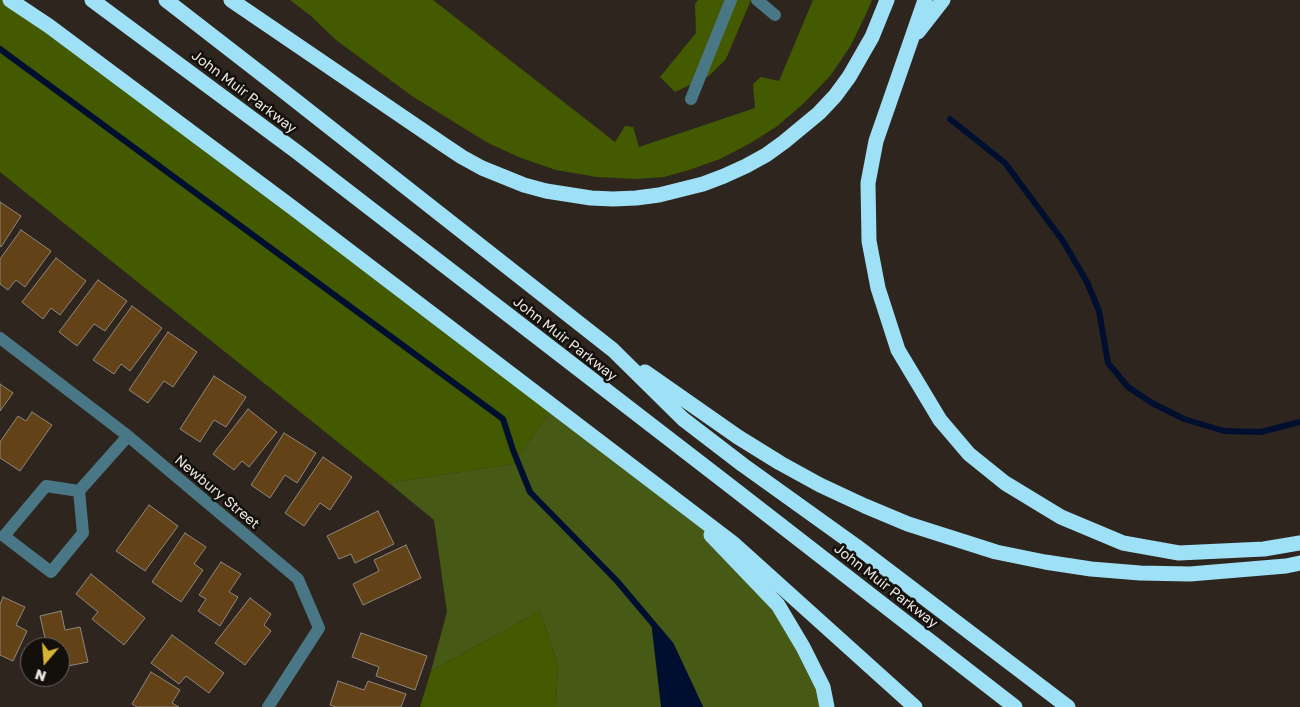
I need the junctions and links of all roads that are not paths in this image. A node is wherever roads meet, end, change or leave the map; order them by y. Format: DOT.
graph roads {
  1 [pos="10,0"];
  2 [pos="92,0"];
  3 [pos="166,0"];
  4 [pos="231,0"];
  5 [pos="731,0"];
  6 [pos="757,0"];
  7 [pos="887,0"];
  8 [pos="925,0"];
  9 [pos="943,0"];
  10 [pos="775,15"];
  11 [pos="911,41"];
  12 [pos="691,99"];
  13 [pos="0,338"];
  14 [pos="613,350"];
  15 [pos="128,436"];
  16 [pos="79,491"];
  17 [pos="677,500"];
  18 [pos="1300,542"];
  19 [pos="1300,564"];
  20 [pos="268,707"];
  21 [pos="827,707"];
  22 [pos="915,707"];
  23 [pos="1015,707"];
  24 [pos="1068,707"];
  1 -- 17 [label="highway"];
  2 -- 23 [label="highway, John Muir Parkway"];
  3 -- 14 [label="highway, John Muir Parkway"];
  4 -- 7 [label="highway"];
  5 -- 12 [label="street"];
  6 -- 10 [label="street"];
  8 -- 11 [label="highway"];
  9 -- 11 [label="highway"];
  11 -- 18 [label="highway"];
  13 -- 15 [label="street, Newbury Street"];
  14 -- 19 [label="highway"];
  14 -- 24 [label="highway, John Muir Parkway"];
  15 -- 16 [label="street"];
  15 -- 20 [label="street, Newbury Street"];
  16 -- 16 [label="street"];
  17 -- 21 [label="highway"];
  17 -- 22 [label="highway"];
}
